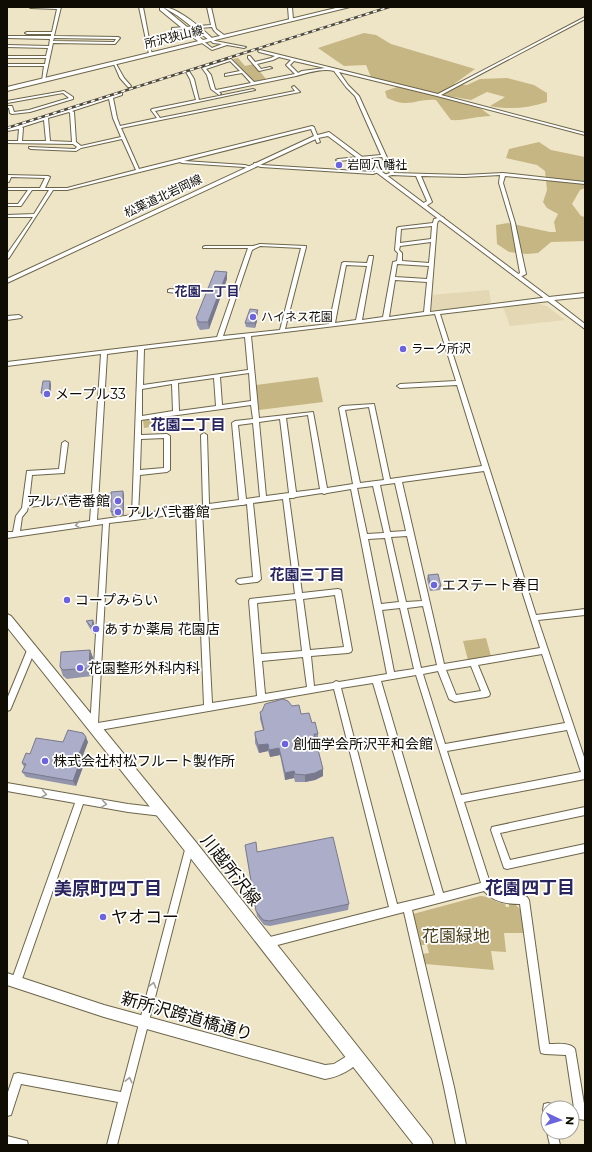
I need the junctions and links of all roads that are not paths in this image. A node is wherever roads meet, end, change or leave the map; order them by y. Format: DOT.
graph roads {
  1 [pos="31,7"];
  2 [pos="58,7"];
  3 [pos="141,7"];
  4 [pos="160,7"];
  5 [pos="165,7"];
  6 [pos="209,7"];
  7 [pos="290,7"];
  8 [pos="347,7"];
  9 [pos="585,18"];
  10 [pos="291,20"];
  11 [pos="211,26"];
  12 [pos="196,27"];
  13 [pos="184,28"];
  14 [pos="173,35"];
  15 [pos="223,36"];
  16 [pos="7,37"];
  17 [pos="52,38"];
  18 [pos="211,39"];
  19 [pos="201,41"];
  20 [pos="226,44"];
  21 [pos="7,46"];
  22 [pos="50,47"];
  23 [pos="244,48"];
  24 [pos="260,51"];
  25 [pos="150,54"];
  26 [pos="278,56"];
  27 [pos="7,57"];
  28 [pos="48,57"];
  29 [pos="249,57"];
  30 [pos="294,60"];
  31 [pos="114,63"];
  32 [pos="254,63"];
  33 [pos="7,65"];
  34 [pos="46,66"];
  35 [pos="270,68"];
  36 [pos="333,69"];
  37 [pos="188,72"];
  38 [pos="243,72"];
  39 [pos="298,74"];
  40 [pos="226,75"];
  41 [pos="44,80"];
  42 [pos="253,83"];
  43 [pos="129,86"];
  44 [pos="294,87"];
  45 [pos="7,89"];
  46 [pos="253,90"];
  47 [pos="216,91"];
  48 [pos="121,94"];
  49 [pos="437,95"];
  50 [pos="31,97"];
  51 [pos="112,97"];
  52 [pos="221,97"];
  53 [pos="428,97"];
  54 [pos="198,101"];
  55 [pos="7,102"];
  56 [pos="226,106"];
  57 [pos="7,107"];
  58 [pos="32,110"];
  59 [pos="70,111"];
  60 [pos="46,118"];
  61 [pos="159,119"];
  62 [pos="19,127"];
  63 [pos="119,127"];
  64 [pos="7,130"];
  65 [pos="585,134"];
  66 [pos="123,138"];
  67 [pos="317,140"];
  68 [pos="7,142"];
  69 [pos="20,142"];
  70 [pos="48,142"];
  71 [pos="74,143"];
  72 [pos="80,147"];
  73 [pos="31,148"];
  74 [pos="383,156"];
  75 [pos="361,158"];
  76 [pos="338,160"];
  77 [pos="175,162"];
  78 [pos="256,164"];
  79 [pos="249,168"];
  80 [pos="138,171"];
  81 [pos="379,171"];
  82 [pos="392,174"];
  83 [pos="504,174"];
  84 [pos="418,175"];
  85 [pos="386,176"];
  86 [pos="7,181"];
  87 [pos="585,183"];
  88 [pos="9,189"];
  89 [pos="31,189"];
  90 [pos="42,189"];
  91 [pos="52,189"];
  92 [pos="7,194"];
  93 [pos="7,205"];
  94 [pos="424,205"];
  95 [pos="36,215"];
  96 [pos="7,216"];
  97 [pos="442,218"];
  98 [pos="435,224"];
  99 [pos="434,240"];
  100 [pos="397,245"];
  101 [pos="204,247"];
  102 [pos="253,247"];
  103 [pos="371,257"];
  104 [pos="7,258"];
  105 [pos="399,263"];
  106 [pos="369,265"];
  107 [pos="432,265"];
  108 [pos="518,276"];
  109 [pos="393,278"];
  110 [pos="7,281"];
  111 [pos="430,281"];
  112 [pos="170,291"];
  113 [pos="186,292"];
  114 [pos="585,295"];
  115 [pos="549,299"];
  116 [pos="437,312"];
  117 [pos="427,313"];
  118 [pos="19,317"];
  119 [pos="7,318"];
  120 [pos="386,318"];
  121 [pos="359,321"];
  122 [pos="332,324"];
  123 [pos="585,327"];
  124 [pos="282,331"];
  125 [pos="248,336"];
  126 [pos="219,339"];
  127 [pos="141,348"];
  128 [pos="104,352"];
  129 [pos="7,364"];
  130 [pos="252,371"];
  131 [pos="217,376"];
  132 [pos="175,382"];
  133 [pos="459,383"];
  134 [pos="400,386"];
  135 [pos="140,387"];
  136 [pos="254,403"];
  137 [pos="219,408"];
  138 [pos="176,413"];
  139 [pos="283,417"];
  140 [pos="138,418"];
  141 [pos="255,421"];
  142 [pos="204,435"];
  143 [pos="137,437"];
  144 [pos="65,443"];
  145 [pos="486,468"];
  146 [pos="136,473"];
  147 [pos="398,480"];
  148 [pos="387,481"];
  149 [pos="376,483"];
  150 [pos="356,487"];
  151 [pos="324,492"];
  152 [pos="290,496"];
  153 [pos="263,500"];
  154 [pos="66,501"];
  155 [pos="246,503"];
  156 [pos="25,505"];
  157 [pos="202,508"];
  158 [pos="135,518"];
  159 [pos="106,522"];
  160 [pos="93,523"];
  161 [pos="410,533"];
  162 [pos="16,534"];
  163 [pos="7,535"];
  164 [pos="388,535"];
  165 [pos="364,537"];
  166 [pos="240,580"];
  167 [pos="299,597"];
  168 [pos="426,603"];
  169 [pos="403,605"];
  170 [pos="378,607"];
  171 [pos="585,612"];
  172 [pos="534,618"];
  173 [pos="7,619"];
  174 [pos="32,648"];
  175 [pos="545,650"];
  176 [pos="306,654"];
  177 [pos="257,658"];
  178 [pos="473,662"];
  179 [pos="441,668"];
  180 [pos="418,671"];
  181 [pos="391,675"];
  182 [pos="376,678"];
  183 [pos="336,684"];
  184 [pos="311,689"];
  185 [pos="261,698"];
  186 [pos="208,706"];
  187 [pos="7,708"];
  188 [pos="569,726"];
  189 [pos="94,727"];
  190 [pos="442,748"];
  191 [pos="585,774"];
  192 [pos="7,787"];
  193 [pos="459,799"];
  194 [pos="80,800"];
  195 [pos="585,811"];
  196 [pos="162,812"];
  197 [pos="190,846"];
  198 [pos="585,848"];
  199 [pos="486,886"];
  200 [pos="440,898"];
  201 [pos="407,907"];
  202 [pos="394,910"];
  203 [pos="265,943"];
  204 [pos="11,980"];
  205 [pos="143,1022"];
  206 [pos="355,1057"];
  207 [pos="124,1098"];
  208 [pos="577,1100"];
  209 [pos="7,1111"];
  210 [pos="7,1141"];
  211 [pos="23,1145"];
  212 [pos="112,1145"];
  213 [pos="425,1145"];
  214 [pos="461,1145"];
  1 -- 2 [label="street"];
  2 -- 17 [label="street"];
  3 -- 25 [label="street"];
  4 -- 13 [label="street"];
  5 -- 12 [label="street"];
  6 -- 15 [label="street"];
  7 -- 10 [label="street"];
  8 -- 10 [label="main road, 所沢狭山線"];
  9 -- 49 [label="street"];
  10 -- 15 [label="main road, 所沢狭山線"];
  11 -- 12 [label="street"];
  12 -- 13 [label="street"];
  12 -- 18 [label="street"];
  13 -- 14 [label="street"];
  13 -- 19 [label="street"];
  15 -- 18 [label="main road, 所沢狭山線"];
  16 -- 17 [label="street"];
  17 -- 17 [label="street"];
  17 -- 22 [label="street"];
  18 -- 19 [label="main road, 所沢狭山線"];
  18 -- 20 [label="street"];
  19 -- 20 [label="street"];
  19 -- 25 [label="main road, 所沢狭山線"];
  20 -- 23 [label="street"];
  21 -- 22 [label="street"];
  22 -- 28 [label="street"];
  24 -- 26 [label="street"];
  25 -- 31 [label="main road, 所沢狭山線"];
  26 -- 30 [label="street"];
  26 -- 32 [label="street"];
  27 -- 28 [label="street"];
  28 -- 34 [label="street"];
  29 -- 32 [label="street"];
  30 -- 36 [label="street"];
  30 -- 39 [label="street"];
  31 -- 41 [label="main road, 所沢狭山線"];
  31 -- 43 [label="street"];
  32 -- 35 [label="street"];
  33 -- 34 [label="street"];
  34 -- 41 [label="street"];
  36 -- 39 [label="street"];
  36 -- 49 [label="street"];
  36 -- 74 [label="street"];
  37 -- 54 [label="street"];
  38 -- 40 [label="street"];
  38 -- 42 [label="street"];
  38 -- 47 [label="street"];
  39 -- 42 [label="street"];
  41 -- 45 [label="main road, 所沢狭山線"];
  42 -- 47 [label="street"];
  44 -- 56 [label="street"];
  46 -- 52 [label="street"];
  47 -- 52 [label="street"];
  48 -- 51 [label="street"];
  49 -- 53 [label="street"];
  49 -- 65 [label="street"];
  50 -- 55 [label="street"];
  50 -- 58 [label="street"];
  50 -- 58 [label="street"];
  51 -- 59 [label="street"];
  51 -- 63 [label="street"];
  52 -- 54 [label="street"];
  52 -- 56 [label="street"];
  54 -- 61 [label="street"];
  56 -- 61 [label="street"];
  57 -- 58 [label="street"];
  59 -- 60 [label="street"];
  59 -- 71 [label="street"];
  60 -- 62 [label="street"];
  60 -- 70 [label="street"];
  61 -- 63 [label="street"];
  62 -- 64 [label="street"];
  62 -- 69 [label="street"];
  63 -- 66 [label="street"];
  66 -- 72 [label="street"];
  66 -- 80 [label="street"];
  67 -- 75 [label="street, 松葉道北岩岡線"];
  67 -- 77 [label="street"];
  67 -- 78 [label="street, 松葉道北岩岡線"];
  68 -- 69 [label="street"];
  69 -- 70 [label="street"];
  70 -- 71 [label="street"];
  71 -- 72 [label="street"];
  72 -- 73 [label="street"];
  74 -- 75 [label="street"];
  74 -- 82 [label="street"];
  75 -- 76 [label="street"];
  75 -- 81 [label="street"];
  77 -- 79 [label="street"];
  77 -- 80 [label="street"];
  78 -- 79 [label="street, 松葉道北岩岡線"];
  78 -- 81 [label="street"];
  79 -- 110 [label="street, 松葉道北岩岡線"];
  80 -- 91 [label="street"];
  81 -- 85 [label="street"];
  82 -- 84 [label="street"];
  82 -- 85 [label="street"];
  83 -- 84 [label="street"];
  83 -- 87 [label="street"];
  83 -- 108 [label="street"];
  84 -- 94 [label="street"];
  85 -- 94 [label="street"];
  86 -- 90 [label="street"];
  88 -- 89 [label="street"];
  88 -- 92 [label="street"];
  89 -- 90 [label="street"];
  89 -- 93 [label="street"];
  90 -- 91 [label="street"];
  91 -- 95 [label="street"];
  94 -- 97 [label="street"];
  95 -- 96 [label="street"];
  95 -- 104 [label="street"];
  97 -- 98 [label="street"];
  97 -- 108 [label="street"];
  98 -- 99 [label="street"];
  98 -- 100 [label="street"];
  99 -- 100 [label="street"];
  99 -- 107 [label="street"];
  100 -- 105 [label="street"];
  101 -- 102 [label="street"];
  102 -- 124 [label="street"];
  102 -- 126 [label="street"];
  103 -- 106 [label="street"];
  105 -- 107 [label="street"];
  105 -- 109 [label="street"];
  106 -- 121 [label="street"];
  106 -- 122 [label="street"];
  107 -- 111 [label="street"];
  108 -- 115 [label="street"];
  109 -- 111 [label="street"];
  109 -- 120 [label="street"];
  111 -- 117 [label="street"];
  112 -- 113 [label="street"];
  114 -- 115 [label="street"];
  115 -- 116 [label="street"];
  115 -- 123 [label="street"];
  116 -- 117 [label="street"];
  116 -- 133 [label="street"];
  117 -- 120 [label="street"];
  118 -- 119 [label="street"];
  120 -- 121 [label="street"];
  121 -- 122 [label="street"];
  122 -- 124 [label="street"];
  124 -- 125 [label="street"];
  125 -- 126 [label="street"];
  125 -- 130 [label="street"];
  126 -- 127 [label="street"];
  127 -- 128 [label="street"];
  127 -- 135 [label="street"];
  128 -- 129 [label="street"];
  128 -- 160 [label="street"];
  130 -- 131 [label="street"];
  130 -- 136 [label="street"];
  131 -- 132 [label="street"];
  131 -- 137 [label="street"];
  132 -- 135 [label="street"];
  132 -- 138 [label="street"];
  133 -- 134 [label="street"];
  133 -- 145 [label="street"];
  135 -- 140 [label="street"];
  136 -- 137 [label="street"];
  136 -- 141 [label="street"];
  137 -- 138 [label="street"];
  138 -- 140 [label="street"];
  139 -- 141 [label="street"];
  139 -- 151 [label="street"];
  139 -- 152 [label="street"];
  140 -- 143 [label="street"];
  141 -- 153 [label="street"];
  141 -- 155 [label="street"];
  142 -- 157 [label="street"];
  143 -- 146 [label="street"];
  143 -- 146 [label="street"];
  144 -- 156 [label="street"];
  145 -- 147 [label="street"];
  145 -- 172 [label="street"];
  146 -- 158 [label="street"];
  147 -- 148 [label="street"];
  147 -- 161 [label="street"];
  148 -- 149 [label="street"];
  148 -- 150 [label="street"];
  149 -- 150 [label="street"];
  149 -- 164 [label="street"];
  150 -- 151 [label="street"];
  150 -- 165 [label="street"];
  151 -- 152 [label="street"];
  152 -- 153 [label="street"];
  152 -- 167 [label="street"];
  153 -- 155 [label="street"];
  154 -- 156 [label="street"];
  155 -- 157 [label="street"];
  155 -- 166 [label="street"];
  156 -- 162 [label="street"];
  157 -- 158 [label="street"];
  157 -- 186 [label="street"];
  158 -- 159 [label="street"];
  159 -- 160 [label="street"];
  159 -- 189 [label="street"];
  160 -- 162 [label="street, one-way"];
  161 -- 164 [label="street"];
  161 -- 168 [label="street"];
  162 -- 163 [label="street"];
  164 -- 165 [label="street"];
  164 -- 169 [label="street"];
  165 -- 170 [label="street"];
  167 -- 176 [label="street"];
  167 -- 176 [label="street"];
  167 -- 177 [label="street"];
  168 -- 169 [label="street"];
  168 -- 179 [label="street"];
  169 -- 170 [label="street"];
  169 -- 180 [label="street"];
  170 -- 181 [label="street"];
  171 -- 172 [label="street"];
  172 -- 175 [label="street"];
  173 -- 174 [label="main road, 川越所沢線"];
  174 -- 187 [label="street"];
  174 -- 189 [label="main road, 川越所沢線"];
  175 -- 178 [label="street"];
  175 -- 188 [label="street"];
  176 -- 177 [label="street"];
  176 -- 184 [label="street"];
  177 -- 185 [label="street"];
  178 -- 179 [label="street"];
  178 -- 179 [label="street"];
  179 -- 180 [label="street"];
  180 -- 181 [label="street"];
  180 -- 190 [label="street"];
  181 -- 182 [label="street"];
  182 -- 183 [label="street"];
  182 -- 200 [label="street"];
  183 -- 184 [label="street"];
  183 -- 202 [label="street"];
  184 -- 185 [label="street"];
  185 -- 186 [label="street"];
  186 -- 189 [label="street"];
  188 -- 190 [label="street"];
  188 -- 191 [label="street"];
  189 -- 196 [label="main road, 川越所沢線"];
  190 -- 193 [label="street"];
  191 -- 193 [label="street"];
  192 -- 194 [label="street, one-way"];
  193 -- 199 [label="street"];
  194 -- 196 [label="street, one-way"];
  194 -- 204 [label="street"];
  195 -- 198 [label="street"];
  196 -- 197 [label="main road, 川越所沢線"];
  197 -- 203 [label="main road, 川越所沢線"];
  205 -- 197 [label="street, one-way"];
  199 -- 200 [label="street"];
  199 -- 208 [label="street"];
  200 -- 201 [label="street"];
  201 -- 202 [label="street"];
  201 -- 214 [label="street"];
  202 -- 203 [label="street"];
  203 -- 206 [label="main road, 川越所沢線"];
  204 -- 205 [label="street, 新所沢跨道橋通り"];
  205 -- 206 [label="street, 新所沢跨道橋通り"];
  207 -- 205 [label="street, one-way"];
  206 -- 213 [label="main road, 川越所沢線"];
  207 -- 209 [label="street"];
  207 -- 212 [label="street"];
  210 -- 211 [label="street"];
}
